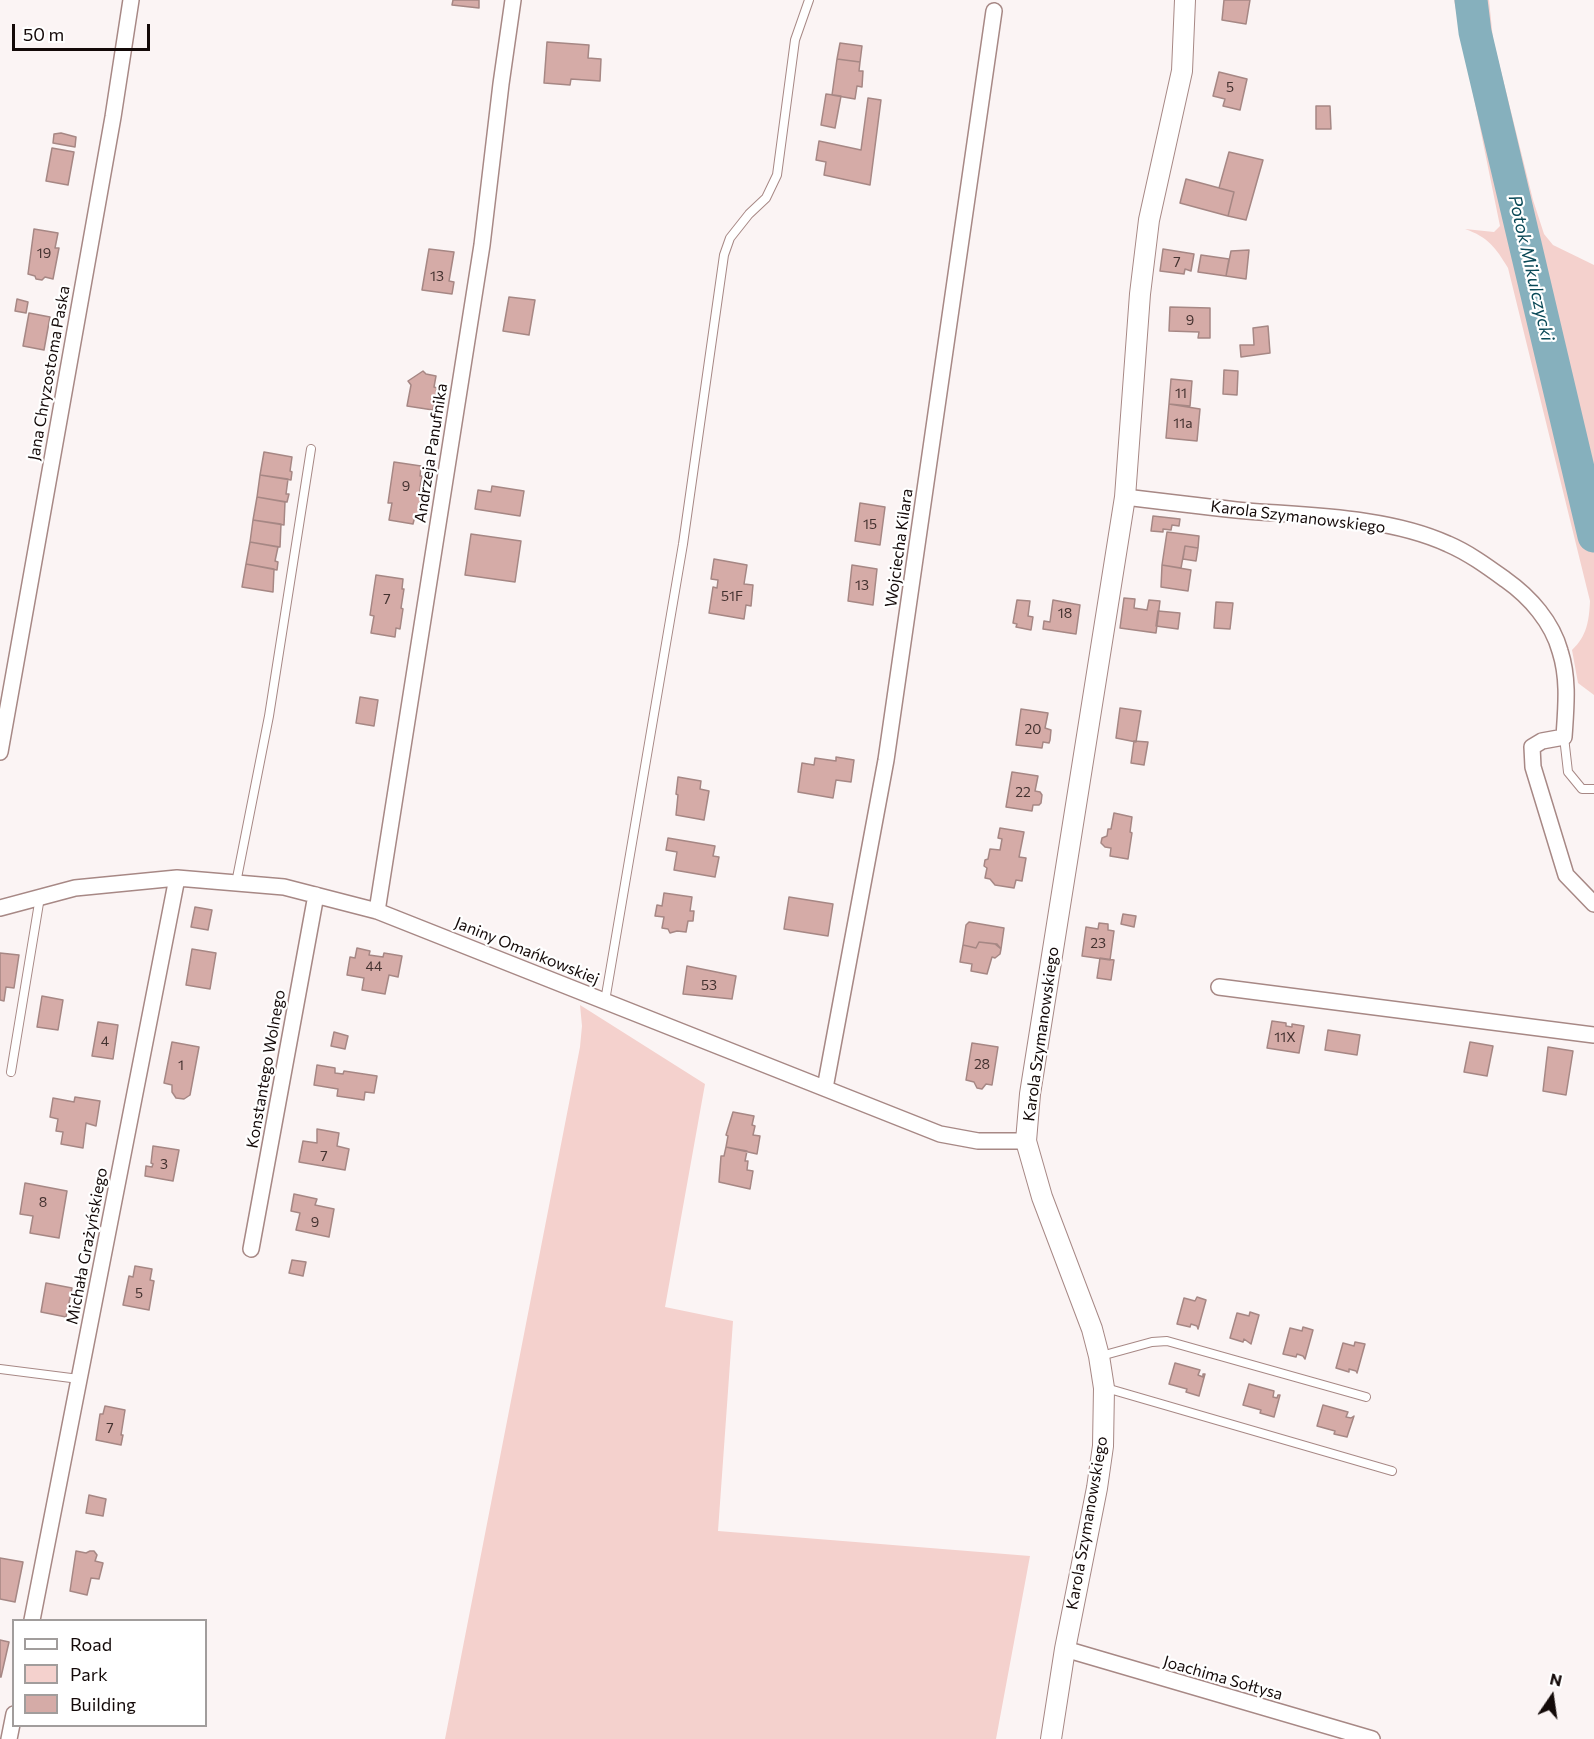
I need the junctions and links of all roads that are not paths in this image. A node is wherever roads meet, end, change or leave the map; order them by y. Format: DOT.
graph roads {
  1 [pos="131,0"];
  2 [pos="513,0"];
  3 [pos="809,0"];
  4 [pos="1185,0"];
  5 [pos="994,11"];
  6 [pos="311,449"];
  7 [pos="1125,497"];
  8 [pos="1564,737"];
  9 [pos="0,752"];
  10 [pos="1594,789"];
  11 [pos="177,878"];
  12 [pos="236,883"];
  13 [pos="316,895"];
  14 [pos="40,897"];
  15 [pos="1594,904"];
  16 [pos="0,908"];
  17 [pos="377,911"];
  18 [pos="1219,987"];
  19 [pos="605,1001"];
  20 [pos="1594,1035"];
  21 [pos="11,1072"];
  22 [pos="825,1088"];
  23 [pos="1026,1141"];
  24 [pos="251,1249"];
  25 [pos="1099,1356"];
  26 [pos="0,1369"];
  27 [pos="79,1379"];
  28 [pos="1104,1388"];
  29 [pos="1366,1397"];
  30 [pos="1392,1471"];
  31 [pos="32,1619"];
  32 [pos="1065,1649"];
  33 [pos="12,1724"];
  34 [pos="9,1739"];
  35 [pos="1051,1739"];
  36 [pos="1372,1739"];
  1 -- 9 [label="street, Jana Chryzostoma Paska"];
  2 -- 17 [label="street, Andrzeja Panufnika"];
  3 -- 19 [label="lane"];
  4 -- 7 [label="street, Karola Szymanowskiego"];
  5 -- 22 [label="street, Wojciecha Kilara"];
  6 -- 12 [label="lane"];
  7 -- 8 [label="street, Karola Szymanowskiego"];
  7 -- 23 [label="street, Karola Szymanowskiego"];
  8 -- 10 [label="lane"];
  8 -- 15 [label="street"];
  11 -- 12 [label="street, Janiny Omańkowskiej"];
  11 -- 14 [label="street, Janiny Omańkowskiej"];
  11 -- 27 [label="street, Michała Grażyńskiego"];
  12 -- 13 [label="street, Janiny Omańkowskiej"];
  13 -- 17 [label="street, Janiny Omańkowskiej"];
  13 -- 24 [label="street, Konstantego Wolnego"];
  14 -- 16 [label="street, Janiny Omańkowskiej"];
  14 -- 21 [label="lane"];
  17 -- 19 [label="street, Janiny Omańkowskiej"];
  18 -- 20 [label="street"];
  19 -- 22 [label="street, Janiny Omańkowskiej"];
  22 -- 23 [label="street, Janiny Omańkowskiej"];
  23 -- 25 [label="street, Karola Szymanowskiego"];
  25 -- 28 [label="street, Karola Szymanowskiego"];
  25 -- 29 [label="lane"];
  26 -- 27 [label="lane"];
  27 -- 31 [label="street, Michała Grażyńskiego"];
  28 -- 30 [label="lane"];
  28 -- 32 [label="street, Karola Szymanowskiego"];
  32 -- 35 [label="street, Karola Szymanowskiego"];
  32 -- 36 [label="street, Joachima Sołtysa"];
  33 -- 34 [label="street"];
}
